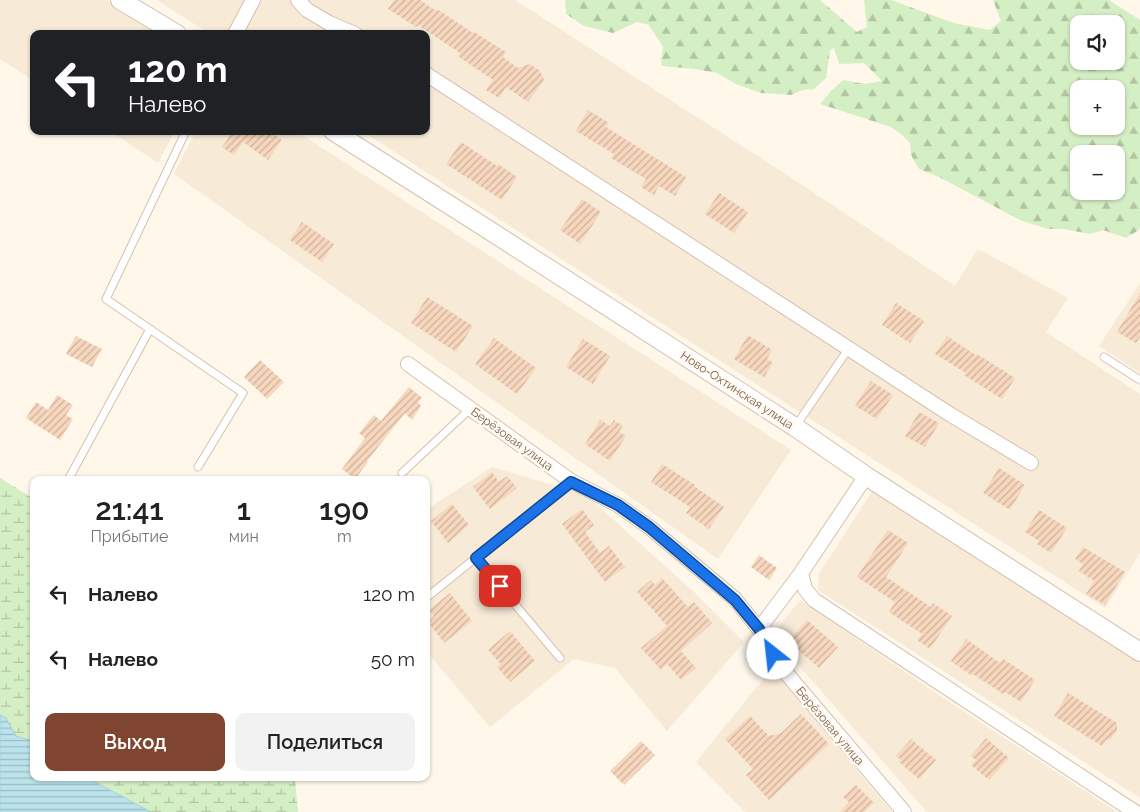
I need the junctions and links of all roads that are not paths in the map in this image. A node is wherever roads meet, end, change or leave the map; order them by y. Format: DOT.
graph roads {
  1 [pos="120,0"];
  2 [pos="253,0"];
  3 [pos="298,0"];
  4 [pos="170,30"];
  5 [pos="237,30"];
  6 [pos="346,30"];
  7 [pos="430,77"];
  8 [pos="184,135"];
  9 [pos="339,135"];
  10 [pos="150,329"];
  11 [pos="849,348"];
  12 [pos="1104,357"];
  13 [pos="408,364"];
  14 [pos="1140,380"];
  15 [pos="470,409"];
  16 [pos="795,427"];
  17 [pos="1031,463"];
  18 [pos="198,467"];
  19 [pos="402,473"];
  20 [pos="70,476"];
  21 [pos="866,476"];
  22 [pos="571,482"];
  23 [pos="476,558"];
  24 [pos="801,573"];
  25 [pos="430,595"];
  26 [pos="759,629"];
  27 [pos="1140,652"];
  28 [pos="560,658"];
  29 [pos="904,812"];
  30 [pos="1135,812"];
  1 -- 4 [label="street"];
  2 -- 5 [label="street"];
  3 -- 6 [label="street"];
  7 -- 11 [label="street"];
  8 -- 10 [label="lane"];
  9 -- 16 [label="street, Ново-Охтинская улица"];
  10 -- 18 [label="lane"];
  10 -- 20 [label="lane"];
  11 -- 16 [label="lane"];
  11 -- 17 [label="street"];
  12 -- 14 [label="lane"];
  13 -- 15 [label="street, Берёзовая улица"];
  15 -- 19 [label="lane"];
  15 -- 22 [label="street, Берёзовая улица"];
  16 -- 21 [label="street, Ново-Охтинская улица"];
  21 -- 24 [label="street"];
  21 -- 27 [label="street, Ново-Охтинская улица"];
  22 -- 23 [label="lane"];
  22 -- 26 [label="street, Берёзовая улица"];
  23 -- 25 [label="lane"];
  23 -- 28 [label="lane"];
  24 -- 26 [label="street"];
  24 -- 30 [label="street"];
  26 -- 29 [label="street, Берёзовая улица"];
}
